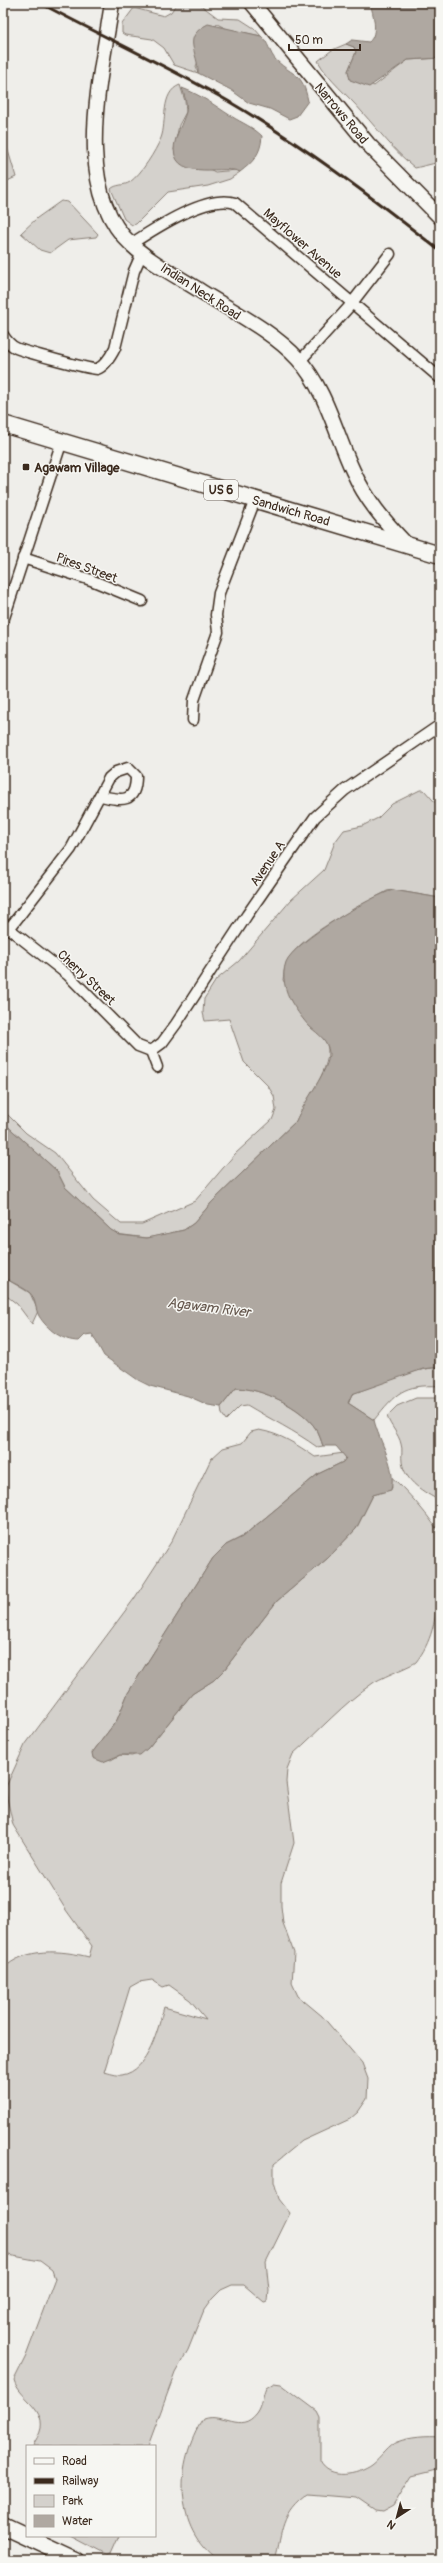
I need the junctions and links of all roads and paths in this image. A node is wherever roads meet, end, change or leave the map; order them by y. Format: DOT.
graph roads {
  1 [pos="112,3"];
  2 [pos="252,3"];
  3 [pos="440,217"];
  4 [pos="136,249"];
  5 [pos="390,254"];
  6 [pos="352,303"];
  7 [pos="3,334"];
  8 [pos="300,360"];
  9 [pos="440,378"];
  10 [pos="3,424"];
  11 [pos="62,441"];
  12 [pos="255,500"];
  13 [pos="406,544"];
  14 [pos="440,555"];
  15 [pos="23,558"];
  16 [pos="142,601"];
  17 [pos="3,621"];
  18 [pos="193,720"];
  19 [pos="440,725"];
  20 [pos="102,796"];
  21 [pos="6,927"];
  22 [pos="150,1051"];
  23 [pos="157,1067"];
  24 [pos="3,2526"];
  25 [pos="71,2559"];
  1 -- 4 [label="street, Indian Neck Road"];
  2 -- 3 [label="street, Narrows Road"];
  4 -- 6 [label="street, Mayflower Avenue"];
  4 -- 7 [label="street"];
  4 -- 8 [label="street, Indian Neck Road"];
  5 -- 6 [label="street"];
  6 -- 8 [label="street"];
  6 -- 9 [label="street, Mayflower Avenue"];
  8 -- 13 [label="street, Indian Neck Road"];
  10 -- 11 [label="main road, Sandwich Road / US 6"];
  11 -- 12 [label="main road, Sandwich Road / US 6"];
  11 -- 15 [label="street"];
  12 -- 13 [label="main road, Sandwich Road / US 6"];
  12 -- 18 [label="street"];
  13 -- 14 [label="main road, Sandwich Road / US 6"];
  15 -- 16 [label="street, Pires Street"];
  15 -- 17 [label="street"];
  19 -- 22 [label="street, Avenue A"];
  20 -- 21 [label="street"];
  21 -- 22 [label="street, Cherry Street"];
  22 -- 23 [label="street"];
  24 -- 25 [label="main road"];
}
